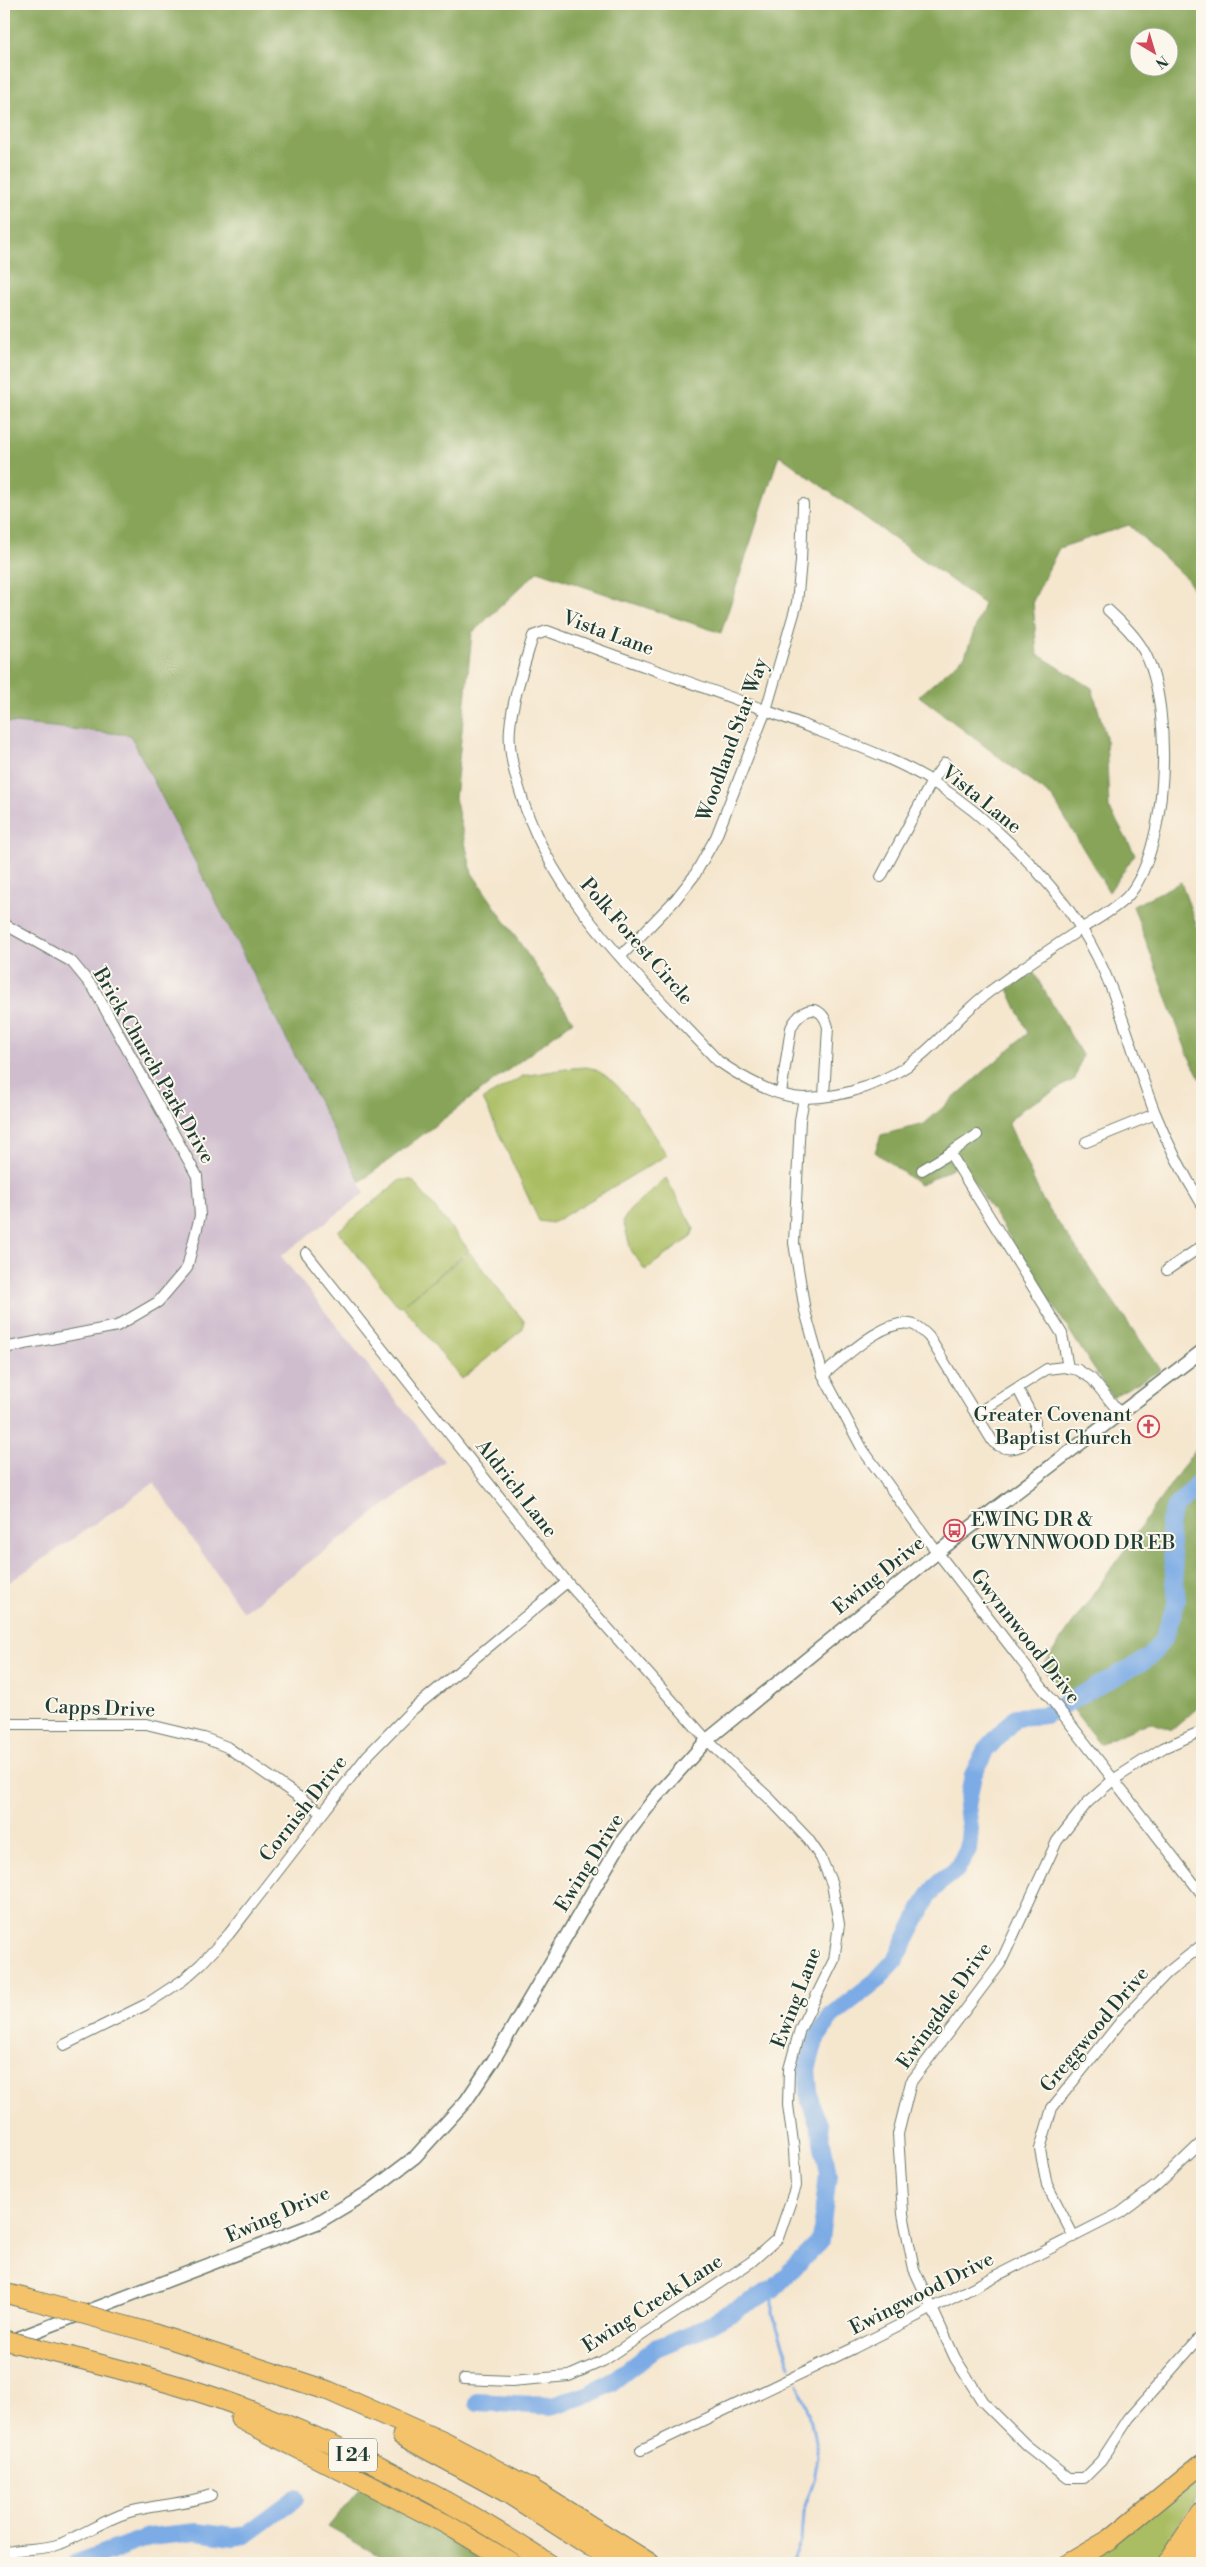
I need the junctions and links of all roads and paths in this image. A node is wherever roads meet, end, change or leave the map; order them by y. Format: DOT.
graph roads {
  1 [pos="803,504"];
  2 [pos="1108,610"];
  3 [pos="547,631"];
  4 [pos="766,710"];
  5 [pos="945,764"];
  6 [pos="932,781"];
  7 [pos="881,877"];
  8 [pos="4,924"];
  9 [pos="1082,929"];
  10 [pos="621,956"];
  11 [pos="781,1093"];
  12 [pos="824,1096"];
  13 [pos="804,1098"];
  14 [pos="1155,1114"];
  15 [pos="977,1135"];
  16 [pos="1086,1142"];
  17 [pos="950,1153"];
  18 [pos="922,1170"];
  19 [pos="1202,1204"];
  20 [pos="1202,1246"];
  21 [pos="306,1253"];
  22 [pos="1168,1270"];
  23 [pos="4,1348"];
  24 [pos="1202,1350"];
  25 [pos="1068,1368"];
  26 [pos="823,1375"];
  27 [pos="1018,1389"];
  28 [pos="1120,1413"];
  29 [pos="976,1414"];
  30 [pos="938,1552"];
  31 [pos="567,1582"];
  32 [pos="4,1724"];
  33 [pos="1202,1731"];
  34 [pos="707,1740"];
  35 [pos="1113,1780"];
  36 [pos="322,1813"];
  37 [pos="1202,1894"];
  38 [pos="1202,1945"];
  39 [pos="64,2045"];
  40 [pos="1202,2142"];
  41 [pos="784,2226"];
  42 [pos="1074,2237"];
  43 [pos="4,2293"];
  44 [pos="931,2309"];
  45 [pos="1202,2335"];
  46 [pos="4,2340"];
  47 [pos="4,2344"];
  48 [pos="237,2363"];
  49 [pos="146,2376"];
  50 [pos="464,2379"];
  51 [pos="641,2450"];
  52 [pos="1202,2464"];
  53 [pos="211,2494"];
  54 [pos="1202,2511"];
  55 [pos="1202,2539"];
  56 [pos="4,2553"];
  57 [pos="512,2563"];
  58 [pos="548,2563"];
  59 [pos="616,2563"];
  60 [pos="650,2563"];
  61 [pos="1069,2563"];
  62 [pos="1167,2563"];
  63 [pos="1186,2563"];
  1 -- 4 [label="street, Woodland Star Way"];
  2 -- 9 [label="street, Polk Forest Circle"];
  3 -- 4 [label="street, Vista Lane"];
  3 -- 10 [label="street, Polk Forest Circle"];
  4 -- 6 [label="street, Vista Lane"];
  4 -- 10 [label="street, Woodland Star Way"];
  5 -- 6 [label="street"];
  6 -- 7 [label="street"];
  6 -- 9 [label="street, Vista Lane"];
  8 -- 23 [label="street, Brick Church Park Drive"];
  9 -- 12 [label="street, Polk Forest Circle"];
  9 -- 14 [label="street, Vista Lane"];
  10 -- 11 [label="street, Polk Forest Circle"];
  11 -- 12 [label="street"];
  11 -- 13 [label="street, Polk Forest Circle"];
  12 -- 13 [label="street, Polk Forest Circle"];
  13 -- 26 [label="street, Gwynnwood Drive"];
  14 -- 16 [label="street"];
  14 -- 19 [label="street, Vista Lane"];
  15 -- 17 [label="street"];
  17 -- 18 [label="street"];
  17 -- 25 [label="street"];
  20 -- 22 [label="street"];
  21 -- 31 [label="street, Aldrich Lane"];
  24 -- 28 [label="street, Ewing Drive"];
  25 -- 27 [label="street"];
  25 -- 28 [label="street"];
  26 -- 29 [label="street"];
  26 -- 30 [label="street, Gwynnwood Drive"];
  27 -- 29 [label="street"];
  27 -- 29 [label="street"];
  28 -- 30 [label="street, Ewing Drive"];
  30 -- 34 [label="street, Ewing Drive"];
  30 -- 35 [label="street, Gwynnwood Drive"];
  31 -- 34 [label="street, Aldrich Lane"];
  31 -- 36 [label="street, Cornish Drive"];
  32 -- 36 [label="street, Capps Drive"];
  33 -- 35 [label="street, Ewingdale Drive"];
  34 -- 41 [label="street, Ewing Lane"];
  34 -- 47 [label="street, Ewing Drive"];
  35 -- 37 [label="street, Gwynnwood Drive"];
  35 -- 44 [label="street, Ewingdale Drive"];
  36 -- 39 [label="street, Cornish Drive"];
  38 -- 42 [label="street, Greggwood Drive"];
  40 -- 42 [label="street, Ewingwood Drive"];
  41 -- 50 [label="street, Ewing Creek Lane"];
  42 -- 44 [label="street, Ewingwood Drive"];
  43 -- 48 [label="highway, I 24, bridge"];
  44 -- 45 [label="street, Ewingdale Drive"];
  44 -- 51 [label="street, Ewingwood Drive"];
  46 -- 49 [label="highway, I 24, bridge"];
  48 -- 59 [label="highway, I 24"];
  48 -- 60 [label="highway"];
  49 -- 57 [label="highway"];
  49 -- 58 [label="highway, I 24"];
  52 -- 61 [label="highway"];
  53 -- 56 [label="street"];
  54 -- 62 [label="highway"];
  55 -- 63 [label="highway"];
}
